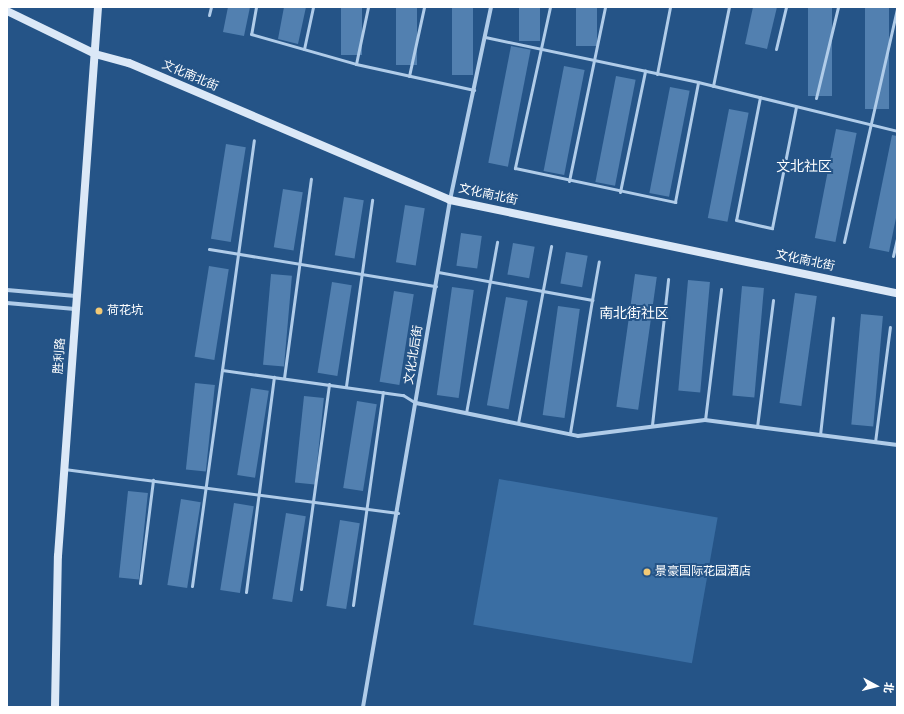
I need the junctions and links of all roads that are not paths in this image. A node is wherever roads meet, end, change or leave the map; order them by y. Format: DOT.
graph roads {
  1 [pos="98,7"];
  2 [pos="211,7"];
  3 [pos="256,7"];
  4 [pos="313,7"];
  5 [pos="368,7"];
  6 [pos="424,7"];
  7 [pos="491,7"];
  8 [pos="550,7"];
  9 [pos="605,7"];
  10 [pos="670,7"];
  11 [pos="729,7"];
  12 [pos="786,7"];
  13 [pos="838,7"];
  14 [pos="897,8"];
  15 [pos="7,11"];
  16 [pos="209,15"];
  17 [pos="485,37"];
  18 [pos="304,49"];
  19 [pos="541,49"];
  20 [pos="776,49"];
  21 [pos="95,54"];
  22 [pos="594,60"];
  23 [pos="356,64"];
  24 [pos="645,71"];
  25 [pos="657,74"];
  26 [pos="409,76"];
  27 [pos="698,82"];
  28 [pos="713,86"];
  29 [pos="474,90"];
  30 [pos="760,98"];
  31 [pos="816,98"];
  32 [pos="796,107"];
  33 [pos="869,124"];
  34 [pos="897,131"];
  35 [pos="254,140"];
  36 [pos="311,179"];
  37 [pos="569,181"];
  38 [pos="620,192"];
  39 [pos="372,200"];
  40 [pos="450,200"];
  41 [pos="897,239"];
  42 [pos="497,242"];
  43 [pos="844,242"];
  44 [pos="551,246"];
  45 [pos="209,250"];
  46 [pos="238,254"];
  47 [pos="894,256"];
  48 [pos="599,262"];
  49 [pos="300,264"];
  50 [pos="438,272"];
  51 [pos="362,274"];
  52 [pos="668,279"];
  53 [pos="491,281"];
  54 [pos="436,286"];
  55 [pos="721,289"];
  56 [pos="7,290"];
  57 [pos="542,291"];
  58 [pos="897,293"];
  59 [pos="76,296"];
  60 [pos="592,300"];
  61 [pos="773,300"];
  62 [pos="7,303"];
  63 [pos="75,309"];
  64 [pos="833,318"];
  65 [pos="890,327"];
  66 [pos="222,370"];
  67 [pos="274,377"];
  68 [pos="284,378"];
  69 [pos="328,384"];
  70 [pos="346,386"];
  71 [pos="383,392"];
  72 [pos="416,403"];
  73 [pos="466,413"];
  74 [pos="705,420"];
  75 [pos="518,423"];
  76 [pos="652,425"];
  77 [pos="757,427"];
  78 [pos="570,433"];
  79 [pos="820,435"];
  80 [pos="875,442"];
  81 [pos="897,445"];
  82 [pos="64,468"];
  83 [pos="153,480"];
  84 [pos="205,488"];
  85 [pos="259,494"];
  86 [pos="313,502"];
  87 [pos="366,509"];
  88 [pos="398,513"];
  89 [pos="140,582"];
  90 [pos="192,586"];
  91 [pos="301,589"];
  92 [pos="246,592"];
  93 [pos="353,605"];
  94 [pos="56,707"];
  95 [pos="363,707"];
  1 -- 21 [label="street, 胜利路"];
  2 -- 16 [label="lane"];
  3 -- 18 [label="lane"];
  4 -- 18 [label="lane"];
  5 -- 23 [label="lane"];
  6 -- 26 [label="lane"];
  7 -- 17 [label="street, 文化北后街"];
  8 -- 19 [label="lane"];
  9 -- 22 [label="lane"];
  10 -- 25 [label="lane"];
  11 -- 28 [label="lane"];
  12 -- 20 [label="lane"];
  13 -- 31 [label="lane"];
  14 -- 33 [label="lane"];
  15 -- 21 [label="street, 文化南北街"];
  17 -- 19 [label="lane"];
  17 -- 29 [label="street, 文化北后街"];
  18 -- 23 [label="lane"];
  19 -- 22 [label="lane"];
  19 -- 37 [label="lane"];
  21 -- 40 [label="street, 文化南北街"];
  21 -- 59 [label="street, 胜利路"];
  22 -- 24 [label="lane"];
  22 -- 37 [label="lane"];
  23 -- 26 [label="lane"];
  24 -- 25 [label="lane"];
  24 -- 38 [label="lane"];
  25 -- 27 [label="lane"];
  26 -- 29 [label="lane"];
  27 -- 28 [label="lane"];
  27 -- 38 [label="lane"];
  28 -- 30 [label="lane"];
  29 -- 40 [label="street, 文化北后街"];
  30 -- 32 [label="lane"];
  30 -- 32 [label="lane"];
  32 -- 33 [label="lane"];
  33 -- 34 [label="lane"];
  33 -- 43 [label="lane"];
  35 -- 46 [label="lane"];
  36 -- 49 [label="lane"];
  37 -- 38 [label="lane"];
  39 -- 51 [label="lane"];
  40 -- 50 [label="street, 文化北后街"];
  40 -- 58 [label="street, 文化南北街"];
  41 -- 47 [label="lane"];
  42 -- 53 [label="lane"];
  44 -- 57 [label="lane"];
  45 -- 46 [label="lane"];
  46 -- 49 [label="lane"];
  46 -- 66 [label="lane"];
  48 -- 60 [label="lane"];
  49 -- 51 [label="lane"];
  49 -- 68 [label="lane"];
  50 -- 53 [label="lane"];
  50 -- 54 [label="street, 文化北后街"];
  51 -- 54 [label="lane"];
  51 -- 70 [label="lane"];
  52 -- 76 [label="lane"];
  53 -- 57 [label="lane"];
  53 -- 73 [label="lane"];
  54 -- 72 [label="street, 文化北后街"];
  55 -- 74 [label="lane"];
  56 -- 59 [label="street"];
  57 -- 60 [label="lane"];
  57 -- 75 [label="lane"];
  59 -- 63 [label="street, 胜利路"];
  60 -- 78 [label="lane"];
  61 -- 77 [label="lane"];
  62 -- 63 [label="street"];
  63 -- 82 [label="street, 胜利路"];
  64 -- 79 [label="lane"];
  65 -- 80 [label="lane"];
  66 -- 67 [label="lane"];
  66 -- 84 [label="lane"];
  67 -- 68 [label="lane"];
  67 -- 85 [label="lane"];
  68 -- 69 [label="lane"];
  69 -- 70 [label="lane"];
  69 -- 86 [label="lane"];
  70 -- 71 [label="lane"];
  71 -- 72 [label="lane"];
  71 -- 87 [label="lane"];
  72 -- 73 [label="street"];
  72 -- 88 [label="street, 文化北后街"];
  73 -- 75 [label="street"];
  74 -- 76 [label="street"];
  74 -- 77 [label="street"];
  75 -- 78 [label="street"];
  76 -- 78 [label="street"];
  77 -- 79 [label="street"];
  79 -- 80 [label="street"];
  80 -- 81 [label="street"];
  82 -- 83 [label="lane"];
  82 -- 94 [label="street, 胜利路"];
  83 -- 84 [label="lane"];
  83 -- 89 [label="lane"];
  84 -- 85 [label="lane"];
  84 -- 90 [label="lane"];
  85 -- 86 [label="lane"];
  85 -- 92 [label="lane"];
  86 -- 87 [label="lane"];
  86 -- 91 [label="lane"];
  87 -- 88 [label="lane"];
  87 -- 93 [label="lane"];
  88 -- 95 [label="street, 文化北后街"];
}
